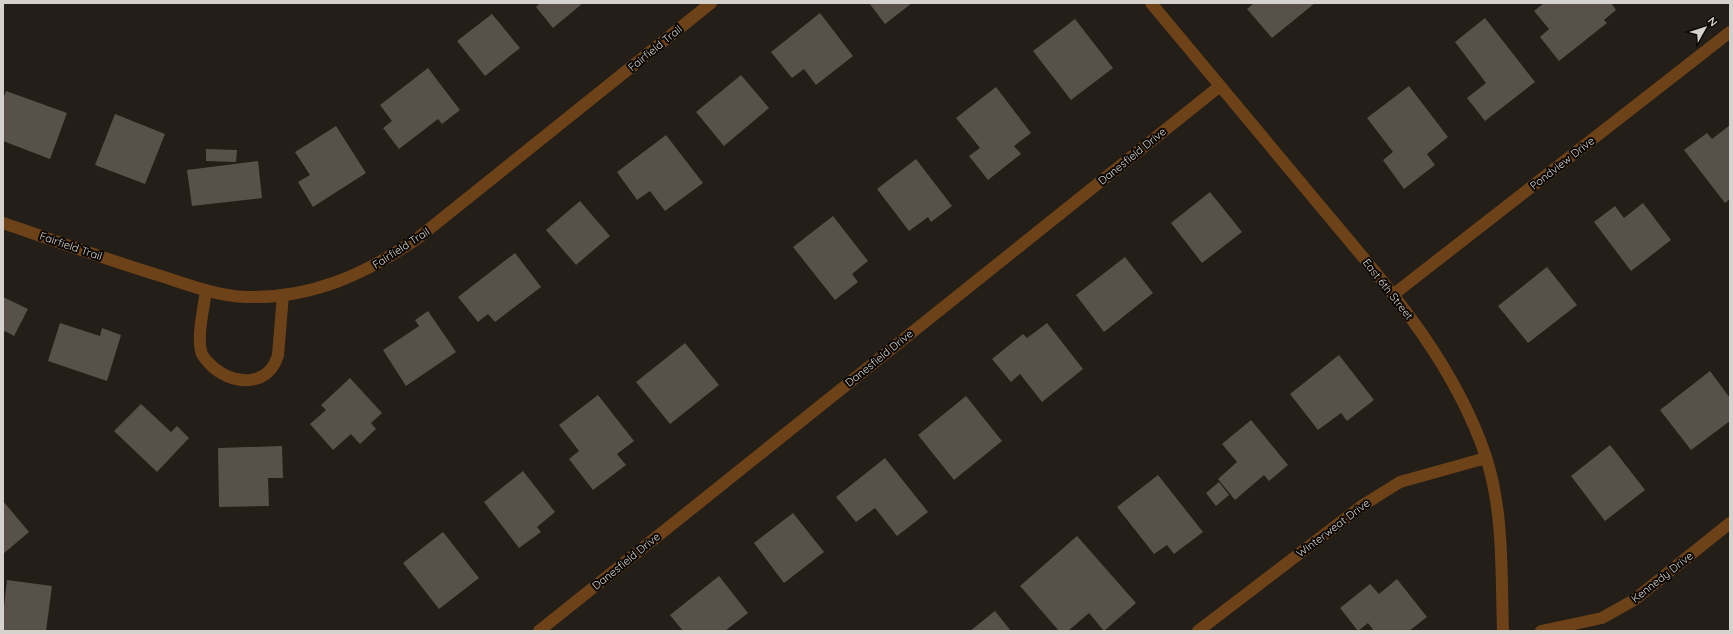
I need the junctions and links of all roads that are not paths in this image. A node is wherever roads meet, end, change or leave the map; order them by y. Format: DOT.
graph roads {
  1 [pos="711,3"];
  2 [pos="1151,3"];
  3 [pos="1730,32"];
  4 [pos="1220,86"];
  5 [pos="3,223"];
  6 [pos="206,290"];
  7 [pos="1394,294"];
  8 [pos="284,295"];
  9 [pos="1486,458"];
  10 [pos="1730,523"];
  11 [pos="539,631"];
  12 [pos="1198,631"];
  13 [pos="1503,631"];
  14 [pos="1541,631"];
  1 -- 8 [label="street, Fairfield Trail"];
  2 -- 4 [label="street, East 6th Street"];
  3 -- 7 [label="street, Pondview Drive"];
  4 -- 7 [label="street, East 6th Street"];
  4 -- 11 [label="street, Danesfield Drive"];
  5 -- 6 [label="street, Fairfield Trail"];
  6 -- 8 [label="street, Fairfield Trail"];
  6 -- 8 [label="street"];
  7 -- 9 [label="street, East 6th Street"];
  9 -- 12 [label="street, Winterweat Drive"];
  9 -- 13 [label="street, East 6th Street"];
  10 -- 14 [label="street, Kennedy Drive"];
}
